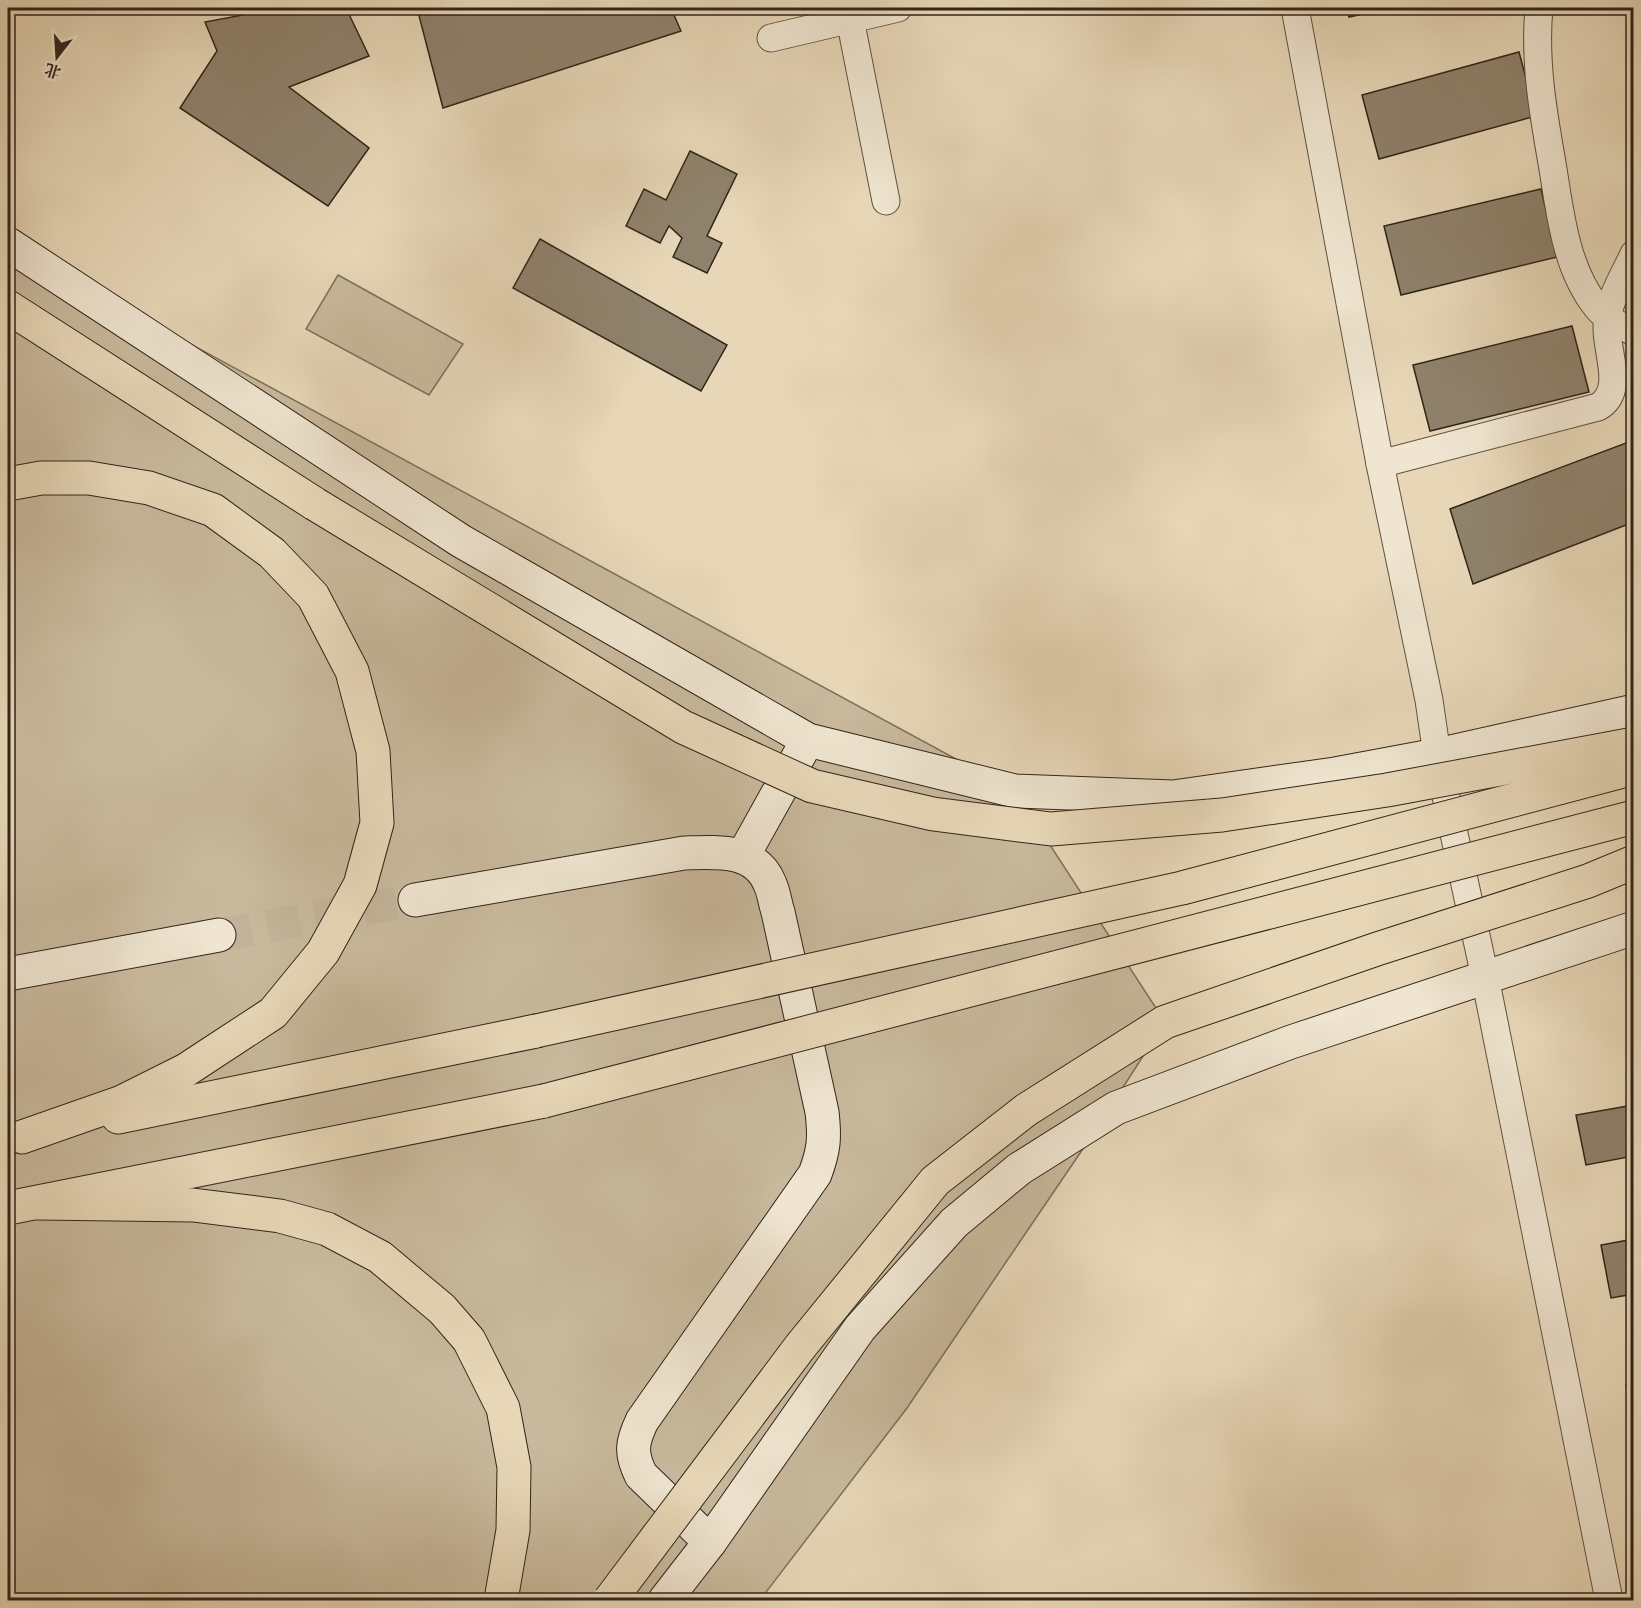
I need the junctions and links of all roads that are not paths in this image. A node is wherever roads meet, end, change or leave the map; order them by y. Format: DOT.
graph roads {
  1 [pos="898,8"];
  2 [pos="1295,8"];
  3 [pos="1539,8"];
  4 [pos="850,19"];
  5 [pos="771,38"];
  6 [pos="885,201"];
  7 [pos="8,244"];
  8 [pos="1634,254"];
  9 [pos="8,306"];
  10 [pos="1608,319"];
  11 [pos="1634,332"];
  12 [pos="1380,464"];
  13 [pos="8,484"];
  14 [pos="1634,711"];
  15 [pos="1634,729"];
  16 [pos="808,740"];
  17 [pos="1634,744"];
  18 [pos="1437,755"];
  19 [pos="1634,768"];
  20 [pos="1387,790"];
  21 [pos="1634,817"];
  22 [pos="743,856"];
  23 [pos="1634,864"];
  24 [pos="415,900"];
  25 [pos="1634,928"];
  26 [pos="219,935"];
  27 [pos="8,974"];
  28 [pos="1485,977"];
  29 [pos="15,1138"];
  30 [pos="23,1205"];
  31 [pos="710,1542"];
  32 [pos="501,1600"];
  33 [pos="610,1600"];
  34 [pos="665,1600"];
  35 [pos="1609,1600"];
  1 -- 4 [label="street"];
  2 -- 12 [label="street"];
  3 -- 10 [label="street"];
  4 -- 5 [label="street"];
  4 -- 6 [label="street"];
  7 -- 16 [label="street"];
  8 -- 10 [label="street"];
  9 -- 20 [label="highway, bridge"];
  10 -- 11 [label="street"];
  10 -- 12 [label="street"];
  12 -- 18 [label="street"];
  13 -- 29 [label="highway"];
  14 -- 18 [label="street"];
  15 -- 20 [label="highway, bridge"];
  16 -- 18 [label="street"];
  16 -- 22 [label="street"];
  17 -- 20 [label="highway, bridge"];
  18 -- 28 [label="street"];
  19 -- 29 [label="highway, bridge"];
  21 -- 30 [label="highway, bridge"];
  22 -- 24 [label="street"];
  22 -- 31 [label="street"];
  23 -- 33 [label="highway, bridge"];
  25 -- 28 [label="street"];
  26 -- 27 [label="street"];
  28 -- 31 [label="street"];
  28 -- 35 [label="street"];
  30 -- 32 [label="highway"];
  31 -- 34 [label="street"];
}
